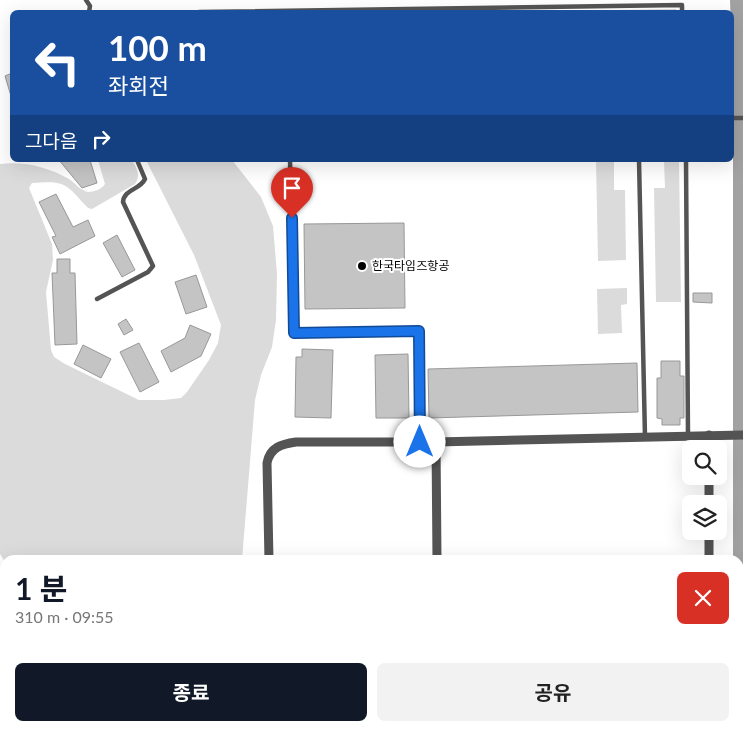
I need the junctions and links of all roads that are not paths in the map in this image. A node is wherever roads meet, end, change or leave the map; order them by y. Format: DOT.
graph roads {
  1 [pos="337,10"];
  2 [pos="682,10"];
  3 [pos="139,162"];
  4 [pos="290,162"];
  5 [pos="639,162"];
  6 [pos="686,162"];
  7 [pos="97,299"];
  8 [pos="709,435"];
  9 [pos="743,435"];
  10 [pos="688,436"];
  11 [pos="645,437"];
  12 [pos="709,440"];
  13 [pos="420,442"];
  14 [pos="436,442"];
  15 [pos="709,540"];
  16 [pos="269,555"];
  17 [pos="437,555"];
  18 [pos="709,555"];
  1 -- 2 [label="lane"];
  3 -- 7 [label="lane"];
  4 -- 13 [label="lane"];
  5 -- 11 [label="lane"];
  6 -- 10 [label="lane"];
  8 -- 9 [label="street"];
  8 -- 10 [label="street"];
  8 -- 12 [label="street"];
  10 -- 11 [label="street"];
  11 -- 14 [label="street"];
  13 -- 14 [label="street"];
  13 -- 16 [label="street"];
  14 -- 17 [label="street"];
  15 -- 18 [label="street"];
}
